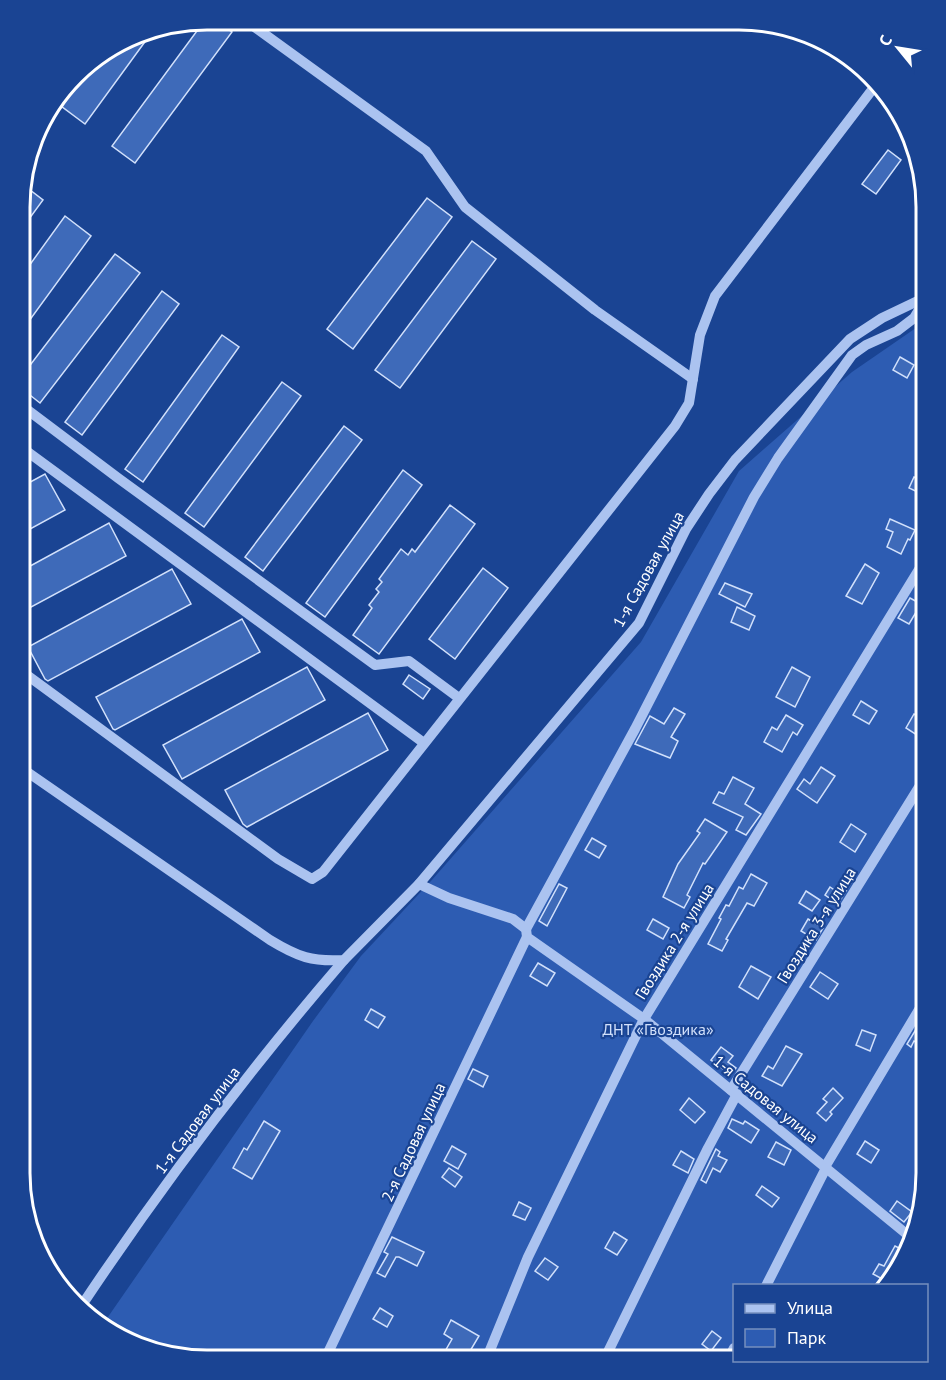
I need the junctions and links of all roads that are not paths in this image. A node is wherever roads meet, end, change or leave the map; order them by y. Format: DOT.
graph roads {
  1 [pos="259,30"];
  2 [pos="872,90"];
  3 [pos="916,303"];
  4 [pos="916,315"];
  5 [pos="693,379"];
  6 [pos="30,412"];
  7 [pos="30,454"];
  8 [pos="916,574"];
  9 [pos="30,676"];
  10 [pos="459,698"];
  11 [pos="424,743"];
  12 [pos="30,774"];
  13 [pos="916,792"];
  14 [pos="419,884"];
  15 [pos="526,933"];
  16 [pos="344,960"];
  17 [pos="916,1015"];
  18 [pos="644,1019"];
  19 [pos="734,1092"];
  20 [pos="825,1168"];
  21 [pos="906,1233"];
  22 [pos="767,1284"];
  23 [pos="85,1301"];
  24 [pos="330,1350"];
  25 [pos="490,1350"];
  26 [pos="609,1350"];
  1 -- 5 [label="street"];
  2 -- 5 [label="street"];
  3 -- 14 [label="street, 1-я Садовая улица"];
  4 -- 15 [label="street, 2-я Садовая улица"];
  5 -- 10 [label="street"];
  6 -- 10 [label="street"];
  7 -- 11 [label="street"];
  8 -- 18 [label="street, Гвоздика 2-я улица"];
  9 -- 11 [label="street"];
  10 -- 11 [label="street"];
  12 -- 16 [label="street"];
  13 -- 19 [label="street, Гвоздика 3-я улица"];
  14 -- 15 [label="street, 1-я Садовая улица"];
  14 -- 16 [label="street, 1-я Садовая улица"];
  15 -- 18 [label="street, 1-я Садовая улица"];
  15 -- 24 [label="street, 2-я Садовая улица"];
  16 -- 23 [label="street, 1-я Садовая улица"];
  17 -- 20 [label="street"];
  18 -- 19 [label="street, 1-я Садовая улица"];
  18 -- 25 [label="street, Гвоздика 2-я улица"];
  19 -- 20 [label="street, 1-я Садовая улица"];
  19 -- 26 [label="street, Гвоздика 3-я улица"];
  20 -- 21 [label="street, 1-я Садовая улица"];
  20 -- 22 [label="street"];
}
